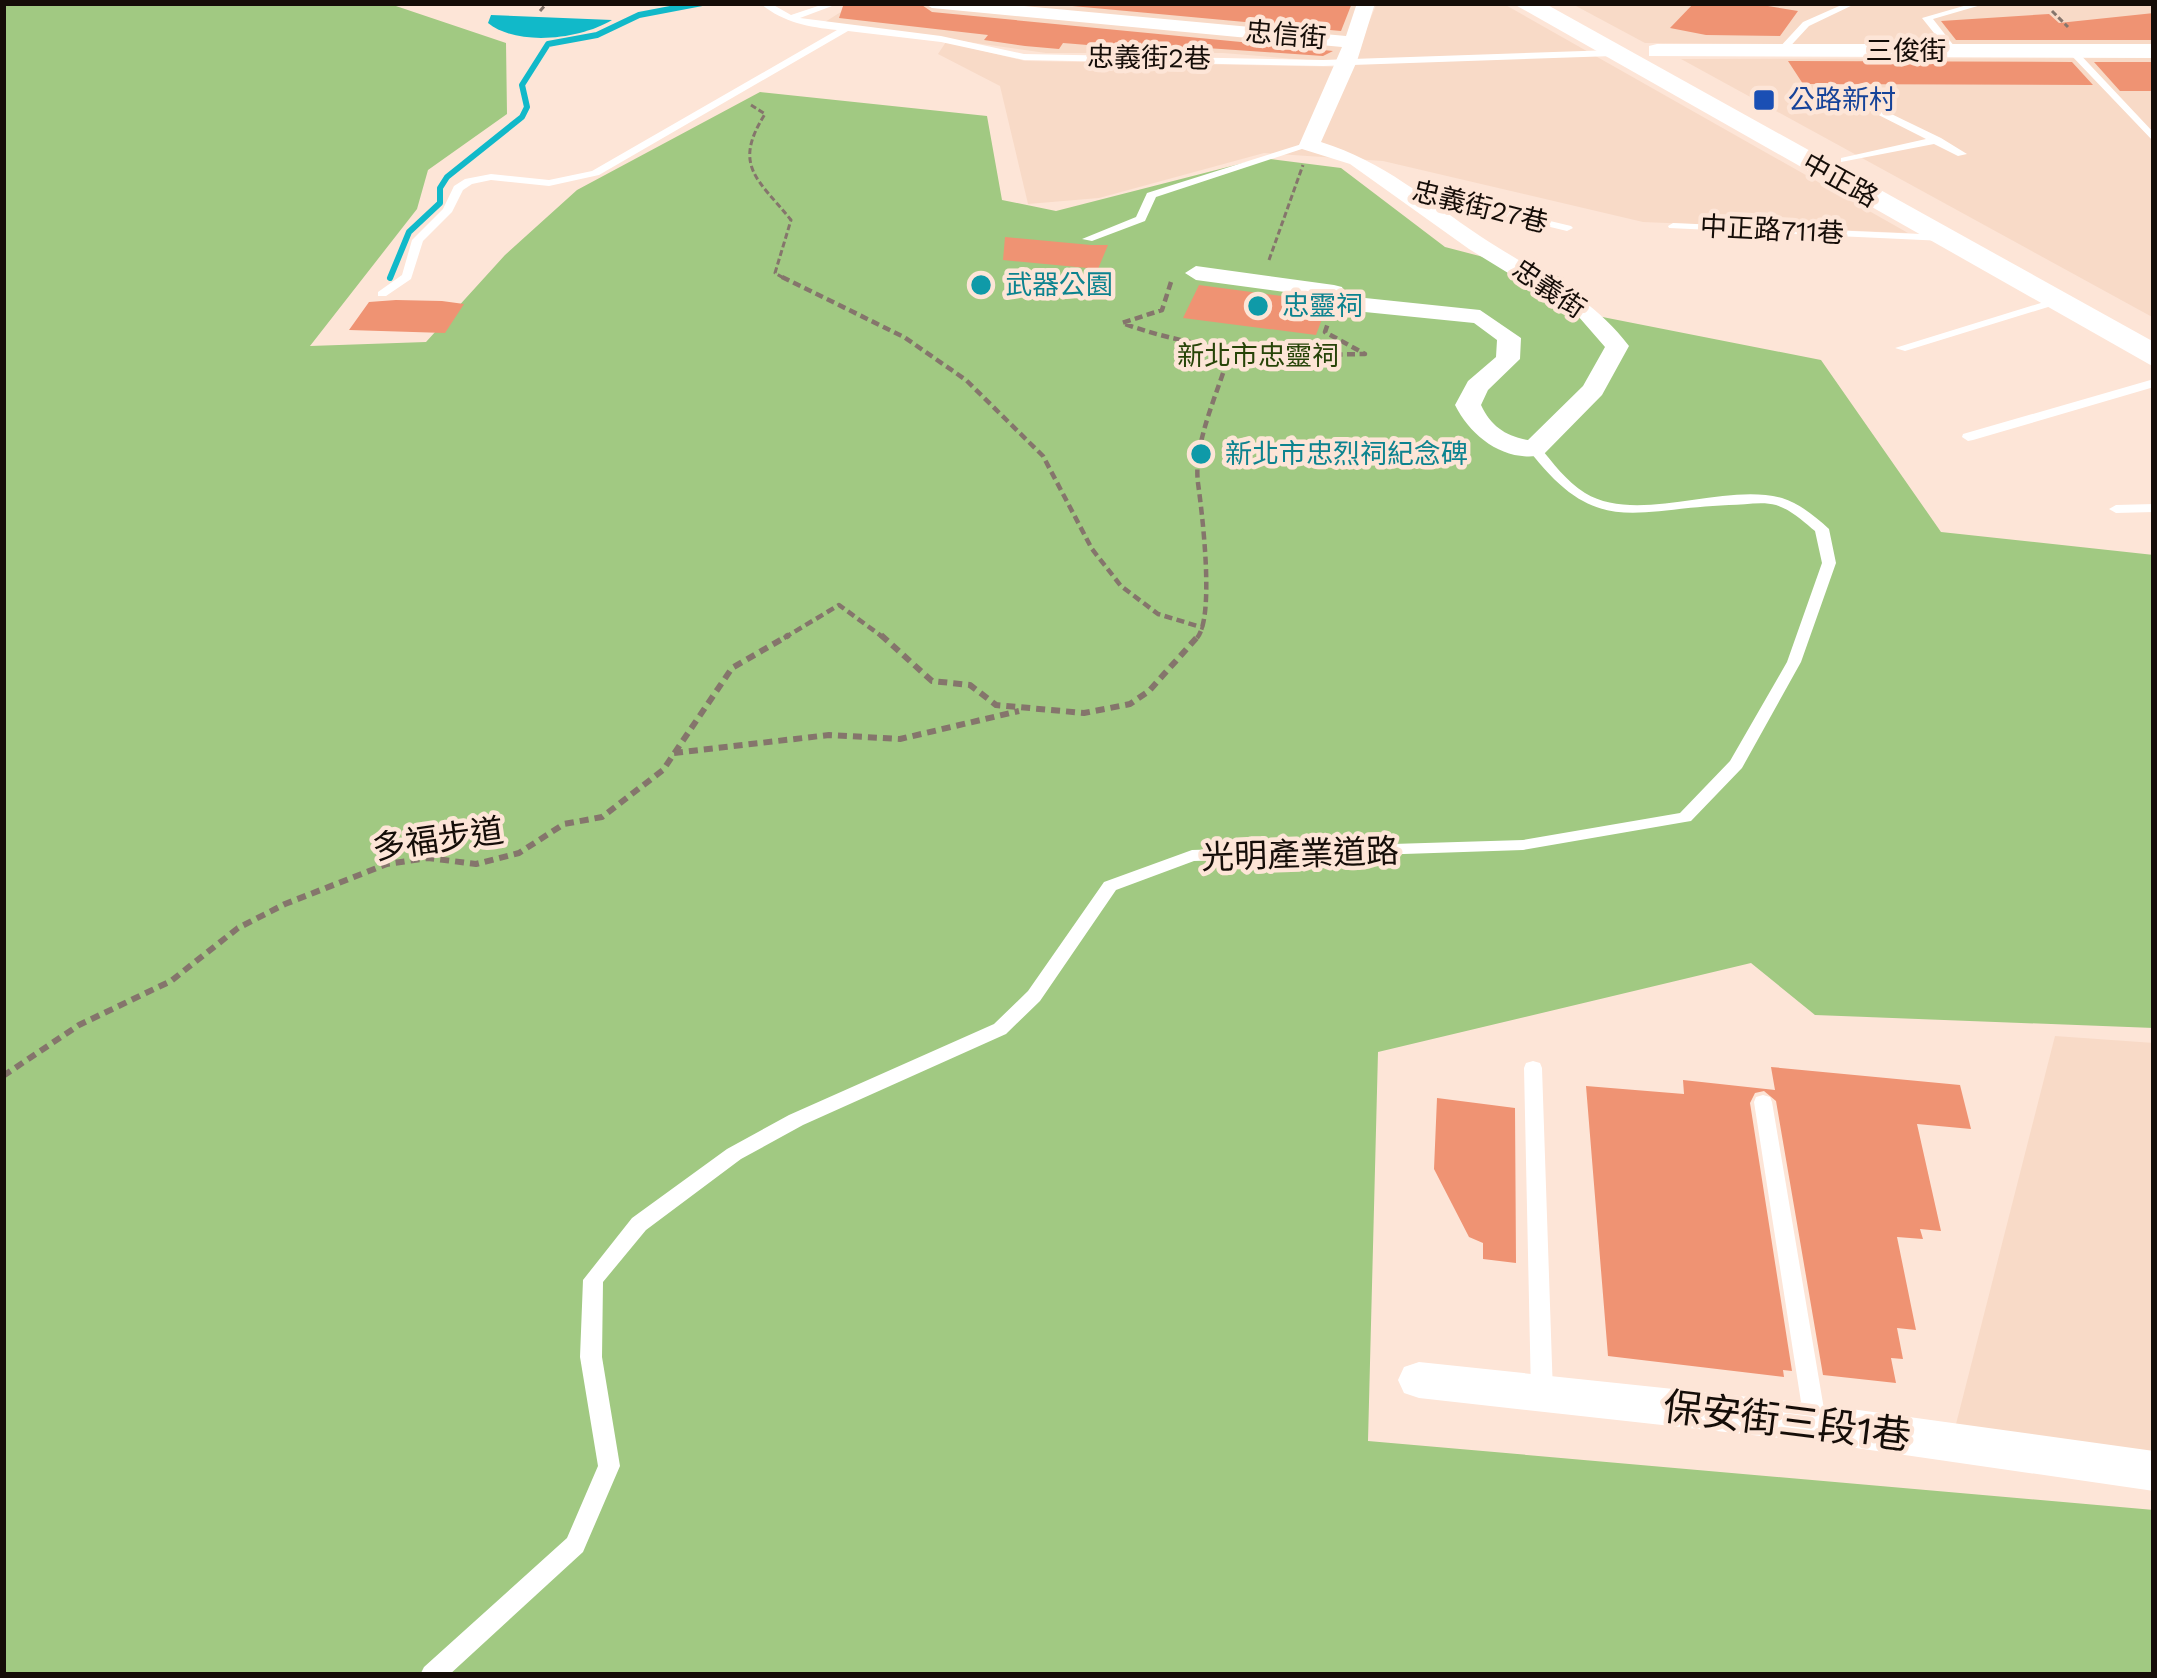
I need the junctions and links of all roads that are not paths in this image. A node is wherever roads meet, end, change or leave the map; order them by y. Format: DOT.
graph roads {
  1 [pos="764,3"];
  2 [pos="836,3"];
  3 [pos="932,3"];
  4 [pos="1235,3"];
  5 [pos="1366,3"];
  6 [pos="1525,3"];
  7 [pos="1569,3"];
  8 [pos="1850,3"];
  9 [pos="1984,3"];
  10 [pos="791,18"];
  11 [pos="846,29"];
  12 [pos="1221,29"];
  13 [pos="1351,51"];
  14 [pos="1781,51"];
  15 [pos="1953,51"];
  16 [pos="2072,51"];
  17 [pos="2154,51"];
  18 [pos="1657,52"];
  19 [pos="1613,53"];
  20 [pos="1850,97"];
  21 [pos="2154,139"];
  22 [pos="1936,140"];
  23 [pos="1310,145"];
  24 [pos="1962,154"];
  25 [pos="1846,160"];
  26 [pos="1392,186"];
  27 [pos="1673,226"];
  28 [pos="1567,228"];
  29 [pos="1944,238"];
  30 [pos="1088,239"];
  31 [pos="1196,273"];
  32 [pos="382,294"];
  33 [pos="2057,302"];
  34 [pos="2154,330"];
  35 [pos="1901,348"];
  36 [pos="2154,356"];
  37 [pos="2154,383"];
  38 [pos="1968,437"];
  39 [pos="1534,449"];
  40 [pos="2154,508"];
  41 [pos="2116,509"];
  42 [pos="1533,1068"];
  43 [pos="1763,1102"];
  44 [pos="1419,1380"];
  45 [pos="1542,1394"];
  46 [pos="1815,1423"];
  47 [pos="2154,1471"];
  48 [pos="431,1675"];
  1 -- 10 [label="lane, 忠義街2巷"];
  2 -- 10 [label="lane"];
  3 -- 12 [label="street, 忠信街"];
  4 -- 12 [label="street"];
  5 -- 13 [label="street"];
  6 -- 19 [label="main road, 中正路"];
  7 -- 18 [label="main road, 中正路"];
  8 -- 14 [label="lane"];
  9 -- 15 [label="lane"];
  10 -- 11 [label="lane, 忠義街2巷"];
  11 -- 13 [label="lane, 忠義街2巷"];
  11 -- 32 [label="lane"];
  12 -- 13 [label="street, 忠信街"];
  13 -- 19 [label="lane, 忠義街2巷"];
  13 -- 23 [label="street"];
  14 -- 15 [label="street, 三俊街"];
  14 -- 18 [label="street, 三俊街"];
  15 -- 16 [label="street, 三俊街"];
  16 -- 17 [label="street, 三俊街"];
  16 -- 21 [label="lane"];
  18 -- 19 [label="main road"];
  18 -- 25 [label="main road, 中正路"];
  19 -- 29 [label="main road, 中正路"];
  20 -- 22 [label="lane"];
  22 -- 24 [label="lane"];
  22 -- 25 [label="lane"];
  23 -- 26 [label="street, 忠義街"];
  23 -- 30 [label="lane"];
  25 -- 34 [label="main road, 中正路"];
  26 -- 28 [label="lane, 忠義街27巷"];
  26 -- 39 [label="street, 忠義街"];
  27 -- 29 [label="lane, 中正路711巷"];
  29 -- 33 [label="main road, 中正路"];
  31 -- 39 [label="street, 忠義街"];
  33 -- 35 [label="lane"];
  33 -- 36 [label="main road, 中正路"];
  37 -- 38 [label="lane"];
  39 -- 48 [label="lane, 光明產業道路"];
  40 -- 41 [label="lane"];
  42 -- 45 [label="lane"];
  43 -- 46 [label="lane"];
  44 -- 45 [label="street, 保安街三段1巷"];
  45 -- 46 [label="street, 保安街三段1巷"];
  46 -- 47 [label="street, 保安街三段1巷"];
}
